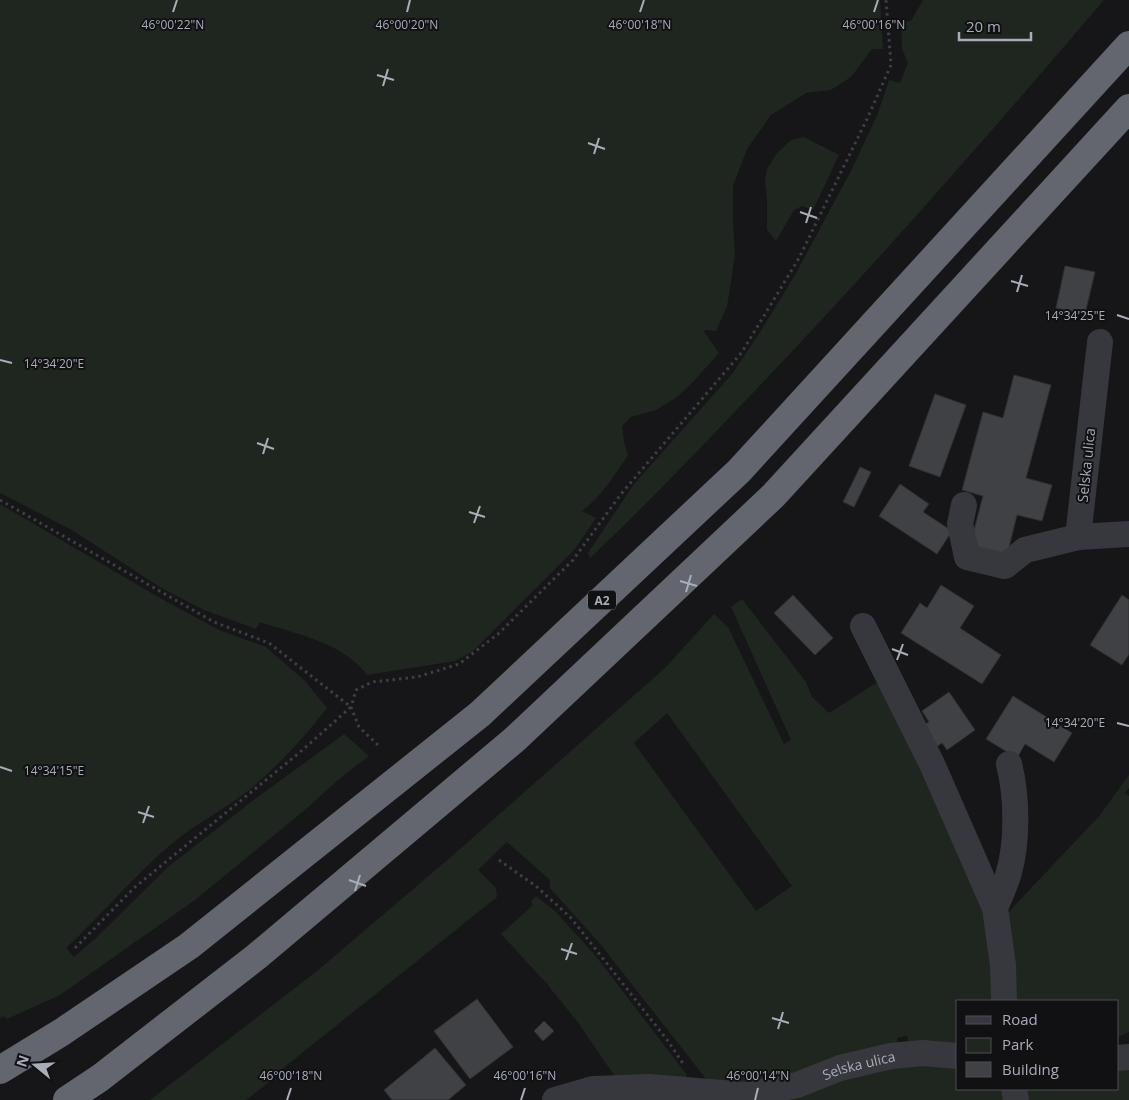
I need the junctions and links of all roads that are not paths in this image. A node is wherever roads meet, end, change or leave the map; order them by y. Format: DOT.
graph roads {
  1 [pos="1129,45"];
  2 [pos="1129,108"];
  3 [pos="1100,342"];
  4 [pos="964,505"];
  5 [pos="1129,534"];
  6 [pos="1078,537"];
  7 [pos="863,626"];
  8 [pos="1009,764"];
  9 [pos="995,908"];
  10 [pos="1004,1000"];
  11 [pos="956,1056"];
  12 [pos="0,1070"];
  13 [pos="67,1100"];
  14 [pos="555,1100"];
  1 -- 12 [label="highway, A2"];
  2 -- 13 [label="highway"];
  3 -- 6 [label="street, Selska ulica"];
  4 -- 6 [label="street"];
  5 -- 6 [label="street"];
  7 -- 9 [label="street"];
  8 -- 9 [label="street"];
  9 -- 10 [label="street"];
  11 -- 14 [label="street, Selska ulica"];
}
